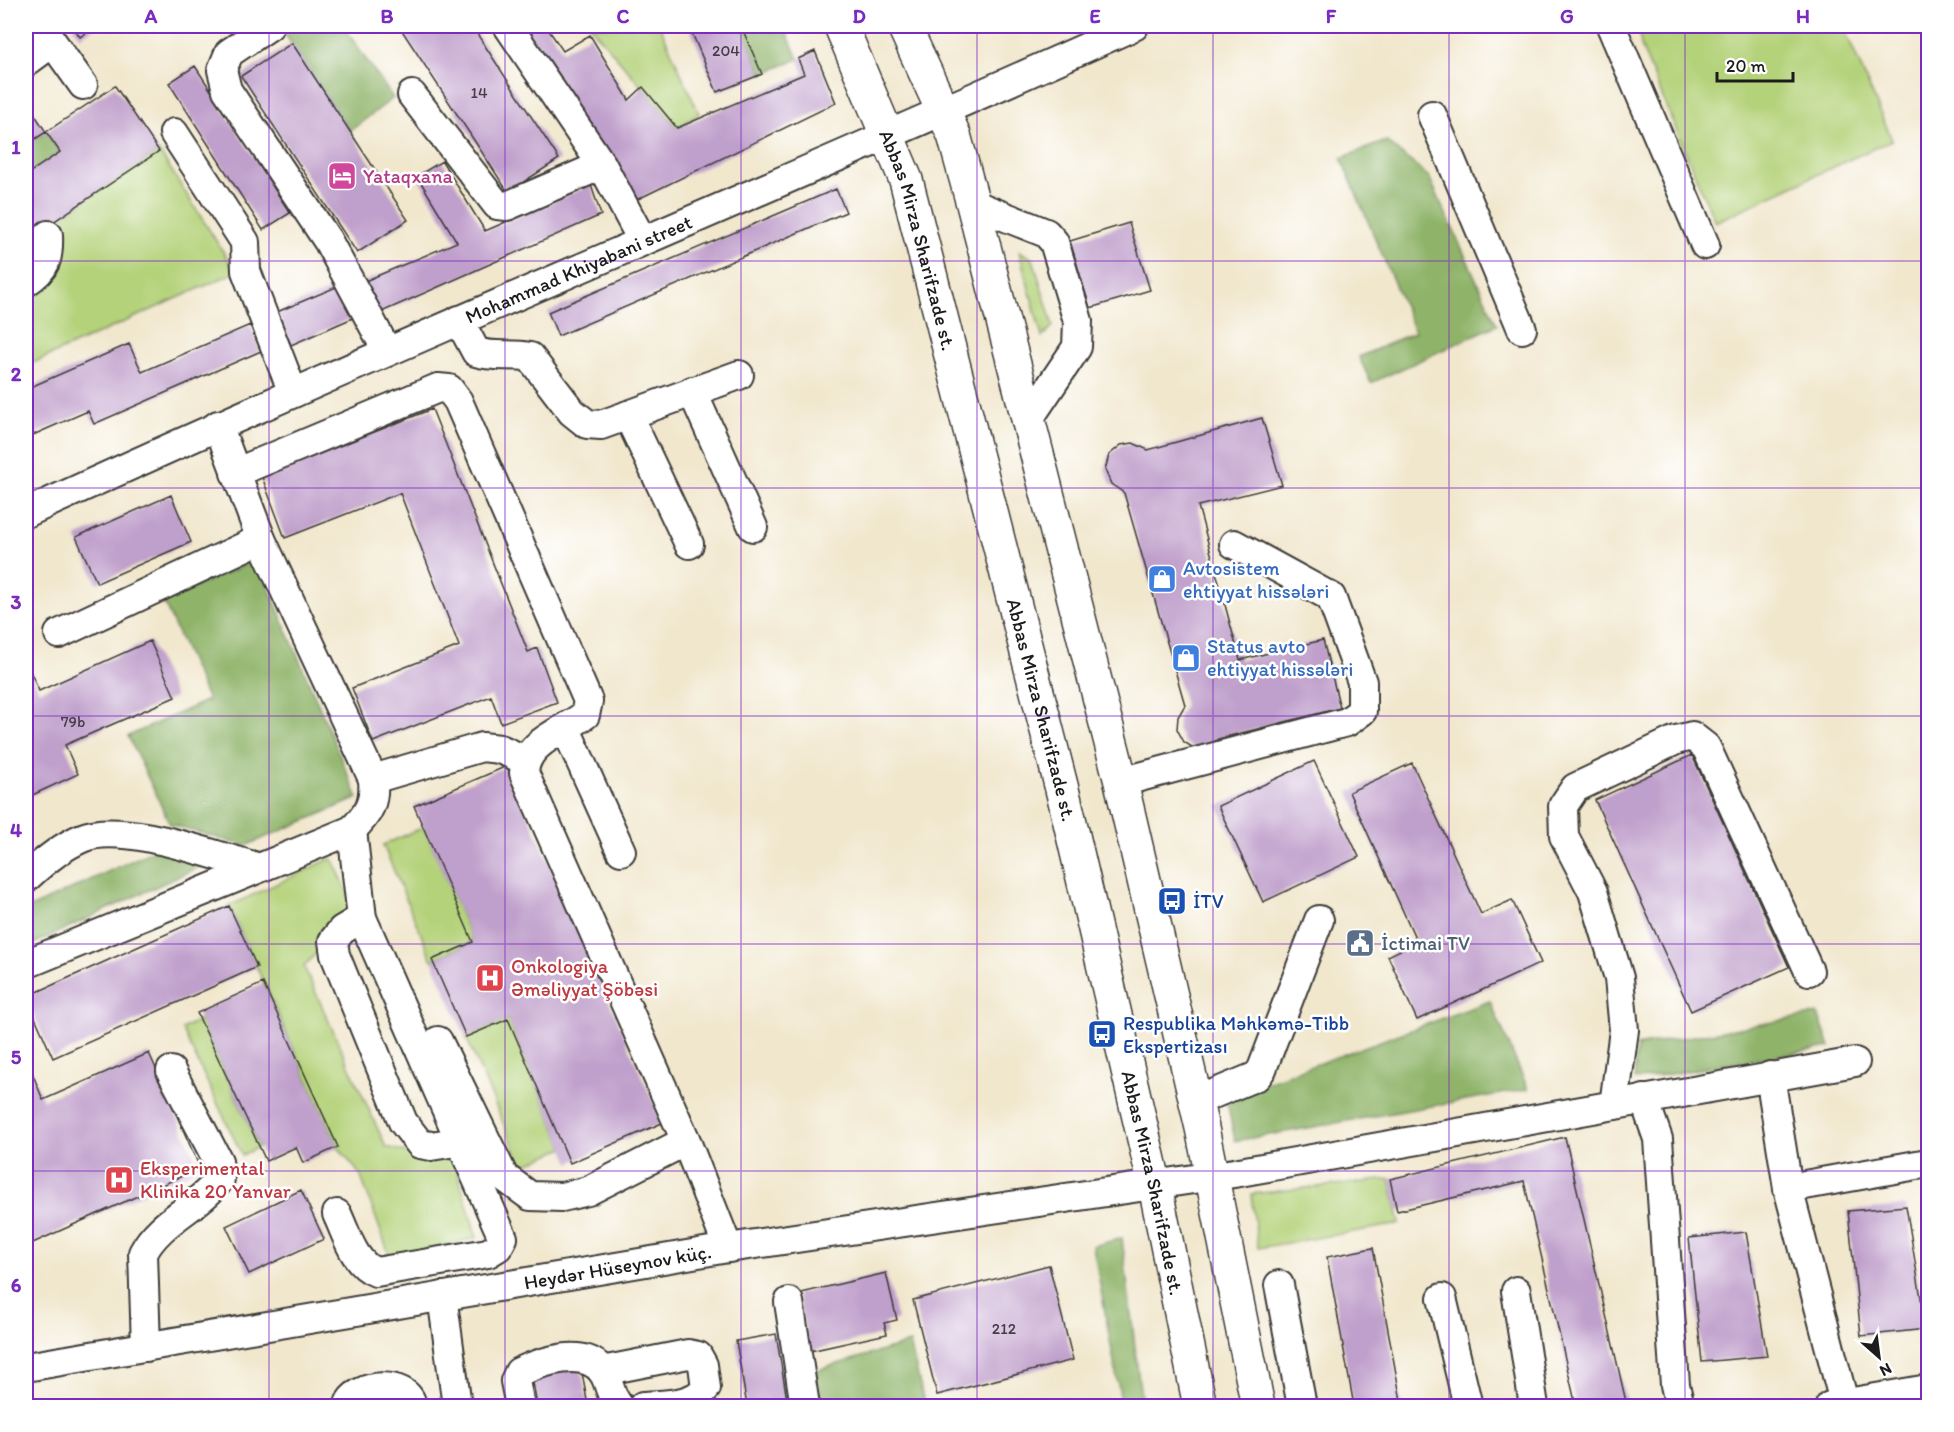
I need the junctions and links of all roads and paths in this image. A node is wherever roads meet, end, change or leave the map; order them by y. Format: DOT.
graph roads {
  1 [pos="269,26"];
  2 [pos="508,26"];
  3 [pos="841,26"];
  4 [pos="904,26"];
  5 [pos="1134,26"];
  6 [pos="1611,26"];
  7 [pos="47,34"];
  8 [pos="26,62"];
  9 [pos="83,85"];
  10 [pos="412,95"];
  11 [pos="945,111"];
  12 [pos="1432,115"];
  13 [pos="174,133"];
  14 [pos="889,135"];
  15 [pos="602,165"];
  16 [pos="973,204"];
  17 [pos="48,235"];
  18 [pos="642,240"];
  19 [pos="1705,245"];
  20 [pos="26,282"];
  21 [pos="459,320"];
  22 [pos="1522,329"];
  23 [pos="387,351"];
  24 [pos="739,375"];
  25 [pos="692,391"];
  26 [pos="293,393"];
  27 [pos="628,415"];
  28 [pos="1028,420"];
  29 [pos="218,425"];
  30 [pos="235,473"];
  31 [pos="26,513"];
  32 [pos="753,527"];
  33 [pos="261,539"];
  34 [pos="1234,543"];
  35 [pos="689,544"];
  36 [pos="58,634"];
  37 [pos="566,729"];
  38 [pos="525,760"];
  39 [pos="373,778"];
  40 [pos="1121,782"];
  41 [pos="352,830"];
  42 [pos="621,851"];
  43 [pos="257,867"];
  44 [pos="26,878"];
  45 [pos="360,879"];
  46 [pos="362,918"];
  47 [pos="1319,920"];
  48 [pos="26,964"];
  49 [pos="1809,971"];
  50 [pos="1855,1062"];
  51 [pos="171,1071"];
  52 [pos="1770,1076"];
  53 [pos="1644,1099"];
  54 [pos="1196,1101"];
  55 [pos="1614,1105"];
  56 [pos="462,1141"];
  57 [pos="686,1141"];
  58 [pos="1929,1163"];
  59 [pos="1212,1176"];
  60 [pos="1155,1185"];
  61 [pos="1788,1188"];
  62 [pos="337,1214"];
  63 [pos="728,1248"];
  64 [pos="1280,1285"];
  65 [pos="1516,1291"];
  66 [pos="442,1296"];
  67 [pos="1442,1298"];
  68 [pos="789,1302"];
  69 [pos="146,1347"];
  70 [pos="26,1367"];
  71 [pos="602,1371"];
  72 [pos="1929,1389"];
  73 [pos="1840,1406"];
  74 [pos="348,1407"];
  75 [pos="412,1407"];
  76 [pos="457,1407"];
  77 [pos="520,1407"];
  78 [pos="619,1407"];
  79 [pos="643,1407"];
  80 [pos="805,1407"];
  81 [pos="1200,1407"];
  82 [pos="1258,1407"];
  83 [pos="1302,1407"];
  84 [pos="1468,1407"];
  85 [pos="1534,1407"];
  86 [pos="1680,1407"];
  1 -- 23 [label="street"];
  2 -- 15 [label="street"];
  3 -- 14 [label="main road, Abbas Mirza Sharifzade st."];
  4 -- 11 [label="main road"];
  5 -- 11 [label="street, Mohammad Khiyabani street"];
  6 -- 19 [label="street"];
  7 -- 8 [label="street"];
  7 -- 9 [label="street"];
  10 -- 15 [label="street"];
  11 -- 14 [label="street, Mohammad Khiyabani street"];
  11 -- 16 [label="main road"];
  12 -- 22 [label="street"];
  13 -- 26 [label="street"];
  14 -- 18 [label="street, Mohammad Khiyabani street"];
  14 -- 60 [label="main road, Abbas Mirza Sharifzade st."];
  15 -- 18 [label="street"];
  16 -- 28 [label="main road"];
  16 -- 28 [label="street"];
  17 -- 20 [label="street"];
  18 -- 21 [label="street, Mohammad Khiyabani street"];
  21 -- 23 [label="street, Mohammad Khiyabani street"];
  21 -- 27 [label="street"];
  23 -- 26 [label="street, Mohammad Khiyabani street"];
  24 -- 25 [label="street"];
  25 -- 27 [label="street"];
  25 -- 32 [label="street"];
  26 -- 29 [label="street, Mohammad Khiyabani street"];
  27 -- 35 [label="street"];
  28 -- 40 [label="main road"];
  29 -- 30 [label="street"];
  29 -- 31 [label="street, Mohammad Khiyabani street"];
  30 -- 33 [label="street"];
  30 -- 37 [label="street"];
  33 -- 36 [label="street"];
  33 -- 39 [label="street"];
  34 -- 40 [label="street"];
  37 -- 38 [label="street"];
  37 -- 42 [label="street"];
  38 -- 39 [label="street"];
  38 -- 57 [label="street"];
  39 -- 41 [label="street"];
  40 -- 54 [label="main road"];
  41 -- 43 [label="street"];
  41 -- 45 [label="street"];
  43 -- 44 [label="street"];
  43 -- 48 [label="street"];
  45 -- 46 [label="street"];
  45 -- 57 [label="street"];
  46 -- 56 [label="street"];
  46 -- 56 [label="street"];
  47 -- 54 [label="street"];
  49 -- 55 [label="street"];
  50 -- 52 [label="street, Heydər Hüseynov küç."];
  51 -- 69 [label="street"];
  52 -- 53 [label="street, Heydər Hüseynov küç."];
  52 -- 61 [label="street"];
  53 -- 55 [label="street, Heydər Hüseynov küç."];
  53 -- 86 [label="street"];
  54 -- 59 [label="main road"];
  55 -- 59 [label="street, Heydər Hüseynov küç."];
  56 -- 62 [label="street"];
  57 -- 63 [label="street"];
  58 -- 61 [label="street"];
  59 -- 60 [label="street, Heydər Hüseynov küç."];
  59 -- 82 [label="main road"];
  60 -- 63 [label="street, Heydər Hüseynov küç."];
  60 -- 81 [label="main road, Abbas Mirza Sharifzade st."];
  61 -- 73 [label="street"];
  63 -- 66 [label="street, Heydər Hüseynov küç."];
  64 -- 83 [label="street"];
  65 -- 85 [label="street"];
  66 -- 69 [label="street, Heydər Hüseynov küç."];
  66 -- 76 [label="street"];
  67 -- 84 [label="street"];
  68 -- 80 [label="street"];
  69 -- 70 [label="street, Heydər Hüseynov küç."];
  71 -- 77 [label="street"];
  71 -- 78 [label="street"];
  71 -- 79 [label="street"];
  72 -- 73 [label="street"];
  74 -- 75 [label="street"];
}
